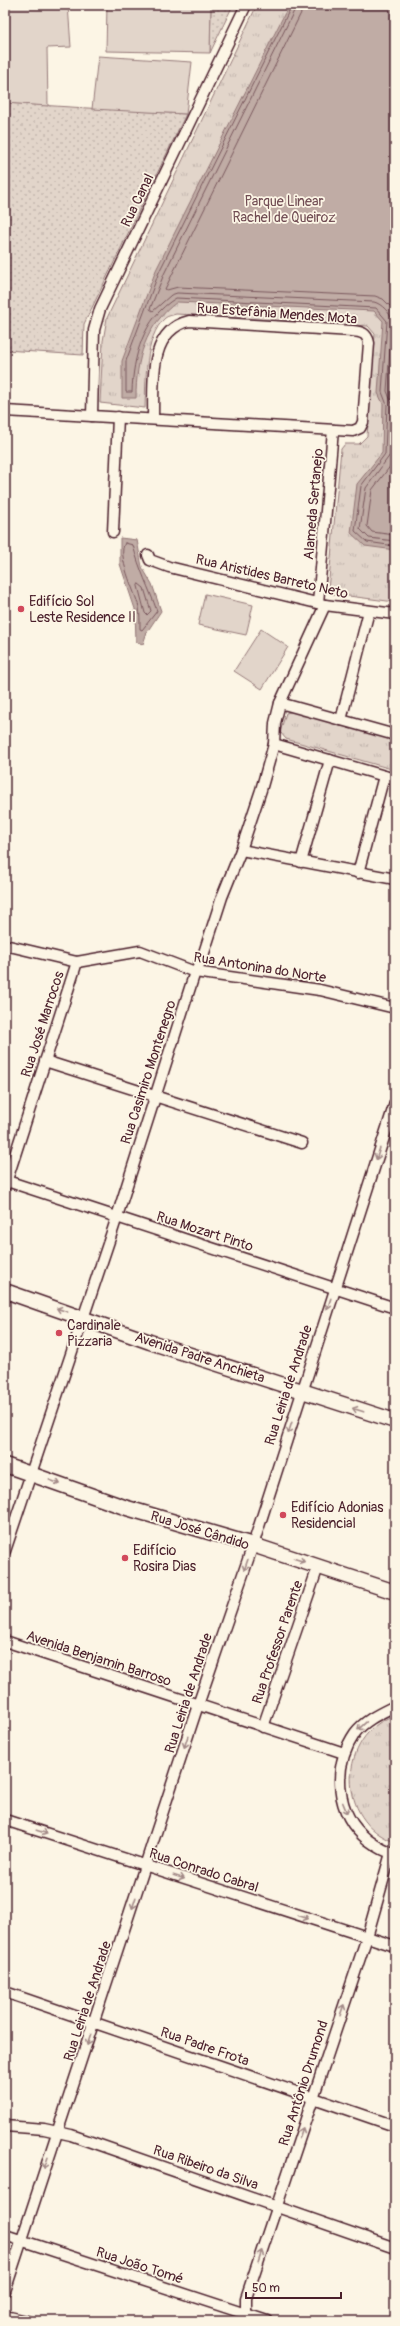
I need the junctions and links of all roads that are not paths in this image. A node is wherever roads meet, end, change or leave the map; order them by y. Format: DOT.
graph roads {
  1 [pos="246,5"];
  2 [pos="5,411"];
  3 [pos="92,416"];
  4 [pos="118,417"];
  5 [pos="153,419"];
  6 [pos="333,430"];
  7 [pos="113,532"];
  8 [pos="148,555"];
  9 [pos="321,604"];
  10 [pos="370,610"];
  11 [pos="395,614"];
  12 [pos="280,702"];
  13 [pos="341,720"];
  14 [pos="394,732"];
  15 [pos="274,744"];
  16 [pos="330,760"];
  17 [pos="384,776"];
  18 [pos="395,779"];
  19 [pos="241,850"];
  20 [pos="301,862"];
  21 [pos="358,873"];
  22 [pos="395,879"];
  23 [pos="5,945"];
  24 [pos="77,962"];
  25 [pos="195,972"];
  26 [pos="395,1008"];
  27 [pos="45,1062"];
  28 [pos="155,1096"];
  29 [pos="395,1103"];
  30 [pos="302,1142"];
  31 [pos="6,1183"];
  32 [pos="117,1217"];
  33 [pos="334,1288"];
  34 [pos="5,1291"];
  35 [pos="395,1308"];
  36 [pos="83,1317"];
  37 [pos="302,1390"];
  38 [pos="395,1422"];
  39 [pos="5,1465"];
  40 [pos="31,1474"];
  41 [pos="253,1545"];
  42 [pos="5,1551"];
  43 [pos="318,1567"];
  44 [pos="395,1592"];
  45 [pos="5,1641"];
  46 [pos="198,1705"];
  47 [pos="395,1706"];
  48 [pos="263,1727"];
  49 [pos="344,1753"];
  50 [pos="5,1820"];
  51 [pos="393,1854"];
  52 [pos="146,1866"];
  53 [pos="367,1937"];
  54 [pos="395,1946"];
  55 [pos="5,1992"];
  56 [pos="94,2023"];
  57 [pos="314,2098"];
  58 [pos="5,2126"];
  59 [pos="395,2126"];
  60 [pos="58,2131"];
  61 [pos="276,2206"];
  62 [pos="5,2235"];
  63 [pos="20,2240"];
  64 [pos="395,2248"];
  65 [pos="5,2291"];
  66 [pos="5,2316"];
  67 [pos="246,2318"];
  68 [pos="27,2321"];
  69 [pos="267,2321"];
  1 -- 3 [label="street, Rua Canal"];
  2 -- 3 [label="street, Rua Estefânia Mendes Mota"];
  3 -- 4 [label="street, Rua Estefânia Mendes Mota"];
  4 -- 5 [label="street, Rua Estefânia Mendes Mota"];
  4 -- 7 [label="street"];
  5 -- 6 [label="street, Rua Estefânia Mendes Mota"];
  5 -- 6 [label="street, Rua Estefânia Mendes Mota"];
  6 -- 9 [label="street, Alameda Sertanejo"];
  8 -- 9 [label="street, Rua Aristides Barreto Neto"];
  9 -- 10 [label="street, Rua Aristides Barreto Neto"];
  9 -- 12 [label="street, Rua Casimiro Montenegro"];
  10 -- 11 [label="street, Rua Aristides Barreto Neto"];
  10 -- 13 [label="street"];
  12 -- 13 [label="street"];
  12 -- 15 [label="street, Rua Casimiro Montenegro"];
  13 -- 14 [label="street"];
  15 -- 16 [label="street"];
  15 -- 19 [label="street, Rua Casimiro Montenegro"];
  16 -- 17 [label="street"];
  16 -- 20 [label="street"];
  17 -- 18 [label="street"];
  17 -- 21 [label="street"];
  19 -- 20 [label="street"];
  19 -- 25 [label="street, Rua Casimiro Montenegro"];
  20 -- 21 [label="street"];
  21 -- 22 [label="street"];
  23 -- 24 [label="street, Rua Antonina do Norte"];
  24 -- 25 [label="street, Rua Antonina do Norte"];
  24 -- 27 [label="street, Rua José Marrocos"];
  25 -- 26 [label="street, Rua Antonina do Norte"];
  25 -- 28 [label="street, Rua Casimiro Montenegro"];
  27 -- 28 [label="street"];
  27 -- 31 [label="street, Rua José Marrocos"];
  28 -- 30 [label="street"];
  28 -- 32 [label="street, Rua Casimiro Montenegro"];
  29 -- 33 [label="street, Rua Leiria de Andrade, one-way"];
  31 -- 32 [label="street, Rua Mozart Pinto"];
  32 -- 33 [label="street, Rua Mozart Pinto"];
  32 -- 36 [label="street, Rua Casimiro Montenegro"];
  33 -- 35 [label="street, Rua Mozart Pinto"];
  33 -- 37 [label="street, Rua Leiria de Andrade, one-way"];
  36 -- 34 [label="street, Avenida Padre Anchieta, one-way"];
  36 -- 37 [label="street, Avenida Padre Anchieta"];
  36 -- 40 [label="street, Rua Casimiro Montenegro"];
  38 -- 37 [label="street, Avenida Padre Anchieta, one-way"];
  37 -- 41 [label="street, Rua Leiria de Andrade, one-way"];
  39 -- 40 [label="street, Rua José Cândido"];
  40 -- 41 [label="street, Rua José Cândido, one-way"];
  40 -- 42 [label="street, Rua Casimiro Montenegro"];
  41 -- 43 [label="street, Rua José Cândido, one-way"];
  41 -- 46 [label="street, Rua Leiria de Andrade, one-way"];
  43 -- 44 [label="street, Rua José Cândido"];
  43 -- 48 [label="street, Rua Professor Parente"];
  45 -- 46 [label="street, Avenida Benjamin Barroso"];
  46 -- 48 [label="street, Avenida Benjamin Barroso"];
  46 -- 52 [label="street, Rua Leiria de Andrade, one-way"];
  47 -- 49 [label="street, one-way"];
  48 -- 49 [label="street, Avenida Benjamin Barroso"];
  49 -- 51 [label="street, one-way"];
  50 -- 52 [label="street, Rua Conrado Cabral, one-way"];
  51 -- 53 [label="street, Rua Antônio Drumond"];
  52 -- 53 [label="street, Rua Conrado Cabral, one-way"];
  52 -- 56 [label="street, Rua Leiria de Andrade, one-way"];
  53 -- 54 [label="street, Rua Conrado Cabral"];
  57 -- 53 [label="street, Rua Antônio Drumond, one-way"];
  55 -- 56 [label="street, Rua Padre Frota"];
  56 -- 57 [label="street, Rua Padre Frota"];
  56 -- 60 [label="street, Rua Leiria de Andrade, one-way"];
  57 -- 59 [label="street, Rua Padre Frota"];
  61 -- 57 [label="street, Rua Antônio Drumond, one-way"];
  58 -- 60 [label="street, Rua Ribeiro da Silva"];
  60 -- 61 [label="street, Rua Ribeiro da Silva"];
  60 -- 63 [label="street, Rua Leiria de Andrade, one-way"];
  61 -- 64 [label="street, Rua Ribeiro da Silva"];
  67 -- 61 [label="street, Rua Antônio Drumond, one-way"];
  62 -- 63 [label="street, Rua João Tomé"];
  63 -- 65 [label="street, Rua Leiria de Andrade"];
  63 -- 67 [label="street, Rua João Tomé"];
  66 -- 68 [label="street"];
  67 -- 69 [label="street, Rua João Tomé"];
}
